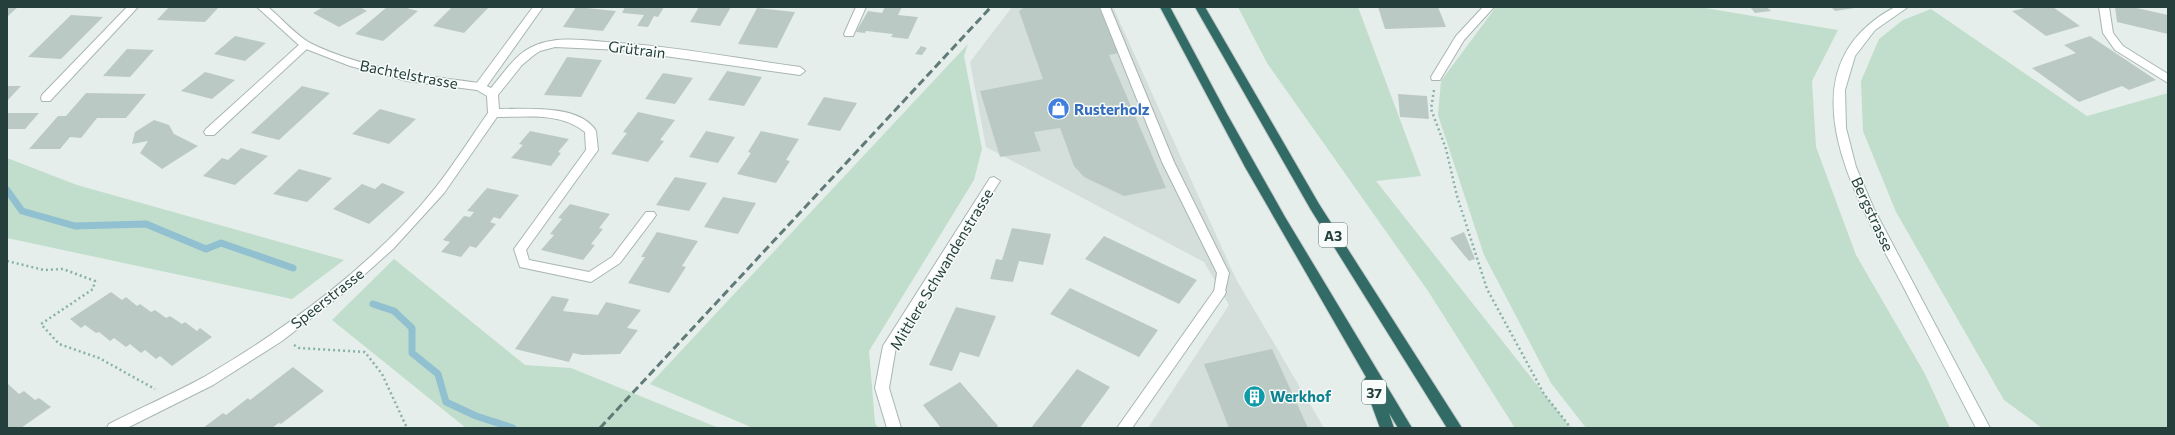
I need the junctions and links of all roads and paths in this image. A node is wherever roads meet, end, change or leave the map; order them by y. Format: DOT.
graph roads {
  1 [pos="133,7"];
  2 [pos="262,7"];
  3 [pos="538,7"];
  4 [pos="861,7"];
  5 [pos="1105,7"];
  6 [pos="1165,7"];
  7 [pos="1200,7"];
  8 [pos="1489,7"];
  9 [pos="1903,7"];
  10 [pos="2104,7"];
  11 [pos="850,34"];
  12 [pos="304,44"];
  13 [pos="800,71"];
  14 [pos="1436,78"];
  15 [pos="2168,79"];
  16 [pos="480,87"];
  17 [pos="492,94"];
  18 [pos="46,98"];
  19 [pos="494,113"];
  20 [pos="210,132"];
  21 [pos="994,181"];
  22 [pos="650,215"];
  23 [pos="7,261"];
  24 [pos="277,337"];
  25 [pos="1361,356"];
  26 [pos="172,400"];
  27 [pos="114,428"];
  28 [pos="407,428"];
  29 [pos="894,428"];
  30 [pos="1124,428"];
  31 [pos="1387,428"];
  32 [pos="1405,428"];
  33 [pos="1454,428"];
  34 [pos="1571,428"];
  35 [pos="1983,428"];
  1 -- 18 [label="street"];
  2 -- 12 [label="street, Bachtelstrasse"];
  3 -- 16 [label="street"];
  4 -- 11 [label="street"];
  5 -- 30 [label="street"];
  6 -- 25 [label="highway, A3"];
  7 -- 33 [label="highway, A3"];
  8 -- 14 [label="street"];
  9 -- 35 [label="street, Bergstrasse"];
  10 -- 15 [label="street"];
  12 -- 16 [label="street, Bachtelstrasse"];
  12 -- 20 [label="street"];
  13 -- 17 [label="street, Grütrain"];
  14 -- 34 [label="path"];
  16 -- 17 [label="street, Bachtelstrasse"];
  17 -- 19 [label="street"];
  19 -- 22 [label="street"];
  19 -- 24 [label="street, Speerstrasse"];
  21 -- 29 [label="street, Mittlere Schwandenstrasse"];
  23 -- 26 [label="path"];
  24 -- 26 [label="street, Speerstrasse"];
  24 -- 28 [label="path"];
  25 -- 31 [label="highway, 37"];
  25 -- 32 [label="highway, A3"];
  26 -- 27 [label="street, Speerstrasse"];
}
